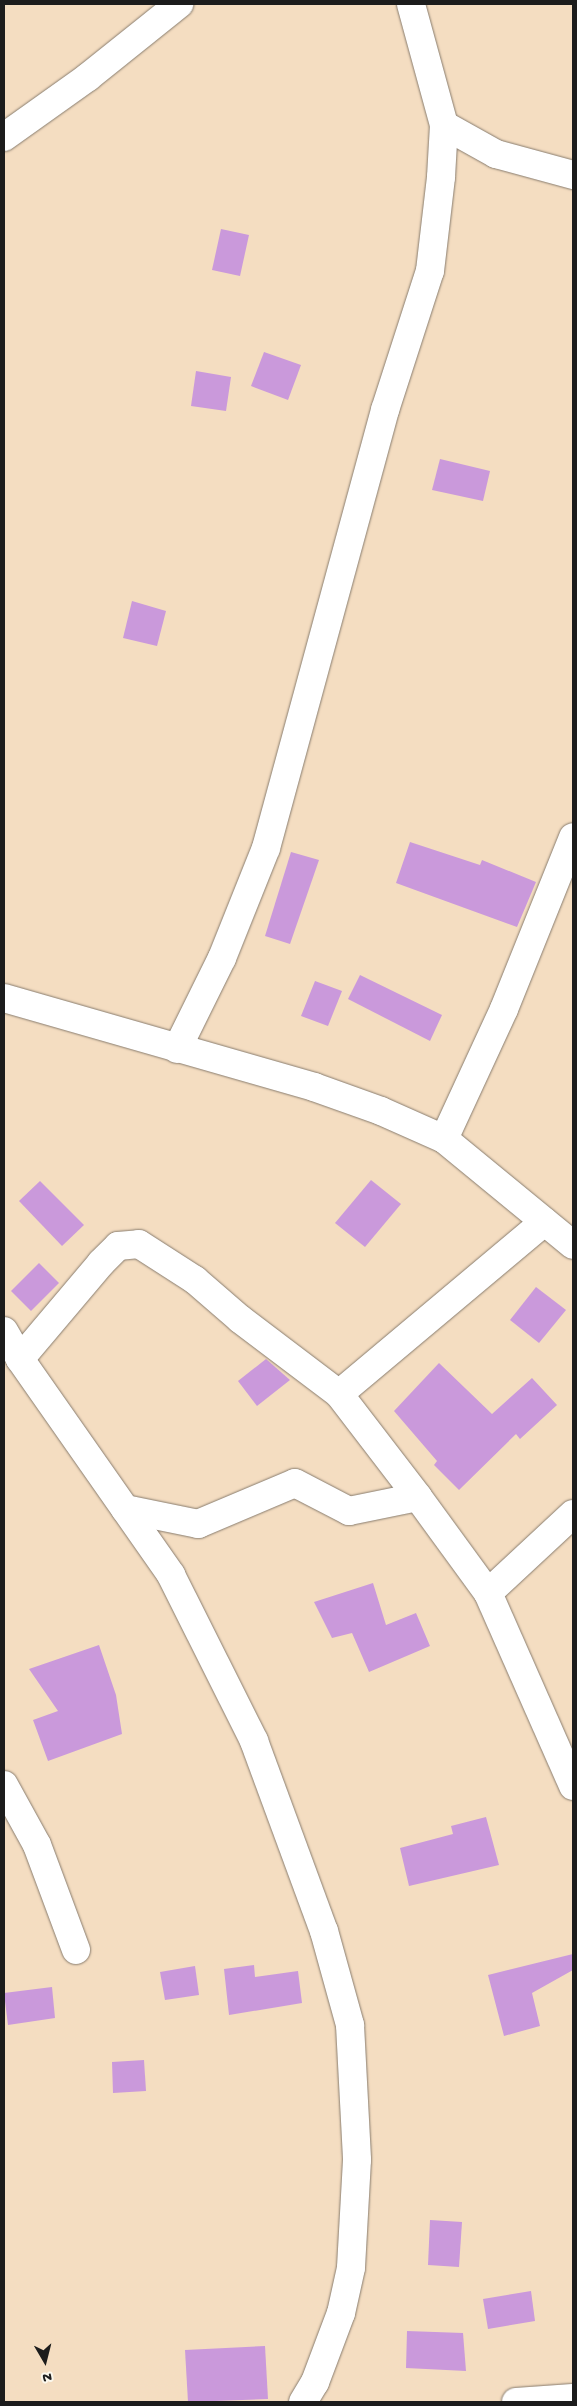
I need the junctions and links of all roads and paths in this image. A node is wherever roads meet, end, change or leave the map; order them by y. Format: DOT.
graph roads {
  1 [pos="179,4"];
  2 [pos="411,4"];
  3 [pos="444,125"];
  4 [pos="4,137"];
  5 [pos="573,175"];
  6 [pos="573,837"];
  7 [pos="4,998"];
  8 [pos="177,1049"];
  9 [pos="444,1139"];
  10 [pos="544,1222"];
  11 [pos="573,1245"];
  12 [pos="4,1331"];
  13 [pos="20,1359"];
  14 [pos="339,1394"];
  15 [pos="418,1497"];
  16 [pos="125,1509"];
  17 [pos="573,1514"];
  18 [pos="488,1593"];
  19 [pos="4,1785"];
  20 [pos="573,1786"];
  21 [pos="76,1950"];
  22 [pos="573,2398"];
  23 [pos="303,2402"];
  24 [pos="516,2402"];
  1 -- 4 [label="street"];
  2 -- 3 [label="street"];
  3 -- 5 [label="street"];
  3 -- 8 [label="street"];
  6 -- 9 [label="street"];
  7 -- 8 [label="street"];
  8 -- 9 [label="street"];
  9 -- 10 [label="street"];
  10 -- 11 [label="street"];
  10 -- 14 [label="street"];
  12 -- 13 [label="street"];
  13 -- 14 [label="street"];
  13 -- 16 [label="street"];
  14 -- 15 [label="street"];
  15 -- 16 [label="street"];
  15 -- 18 [label="street"];
  16 -- 23 [label="street"];
  17 -- 18 [label="street"];
  18 -- 20 [label="street"];
  19 -- 21 [label="street"];
  22 -- 24 [label="street"];
}
